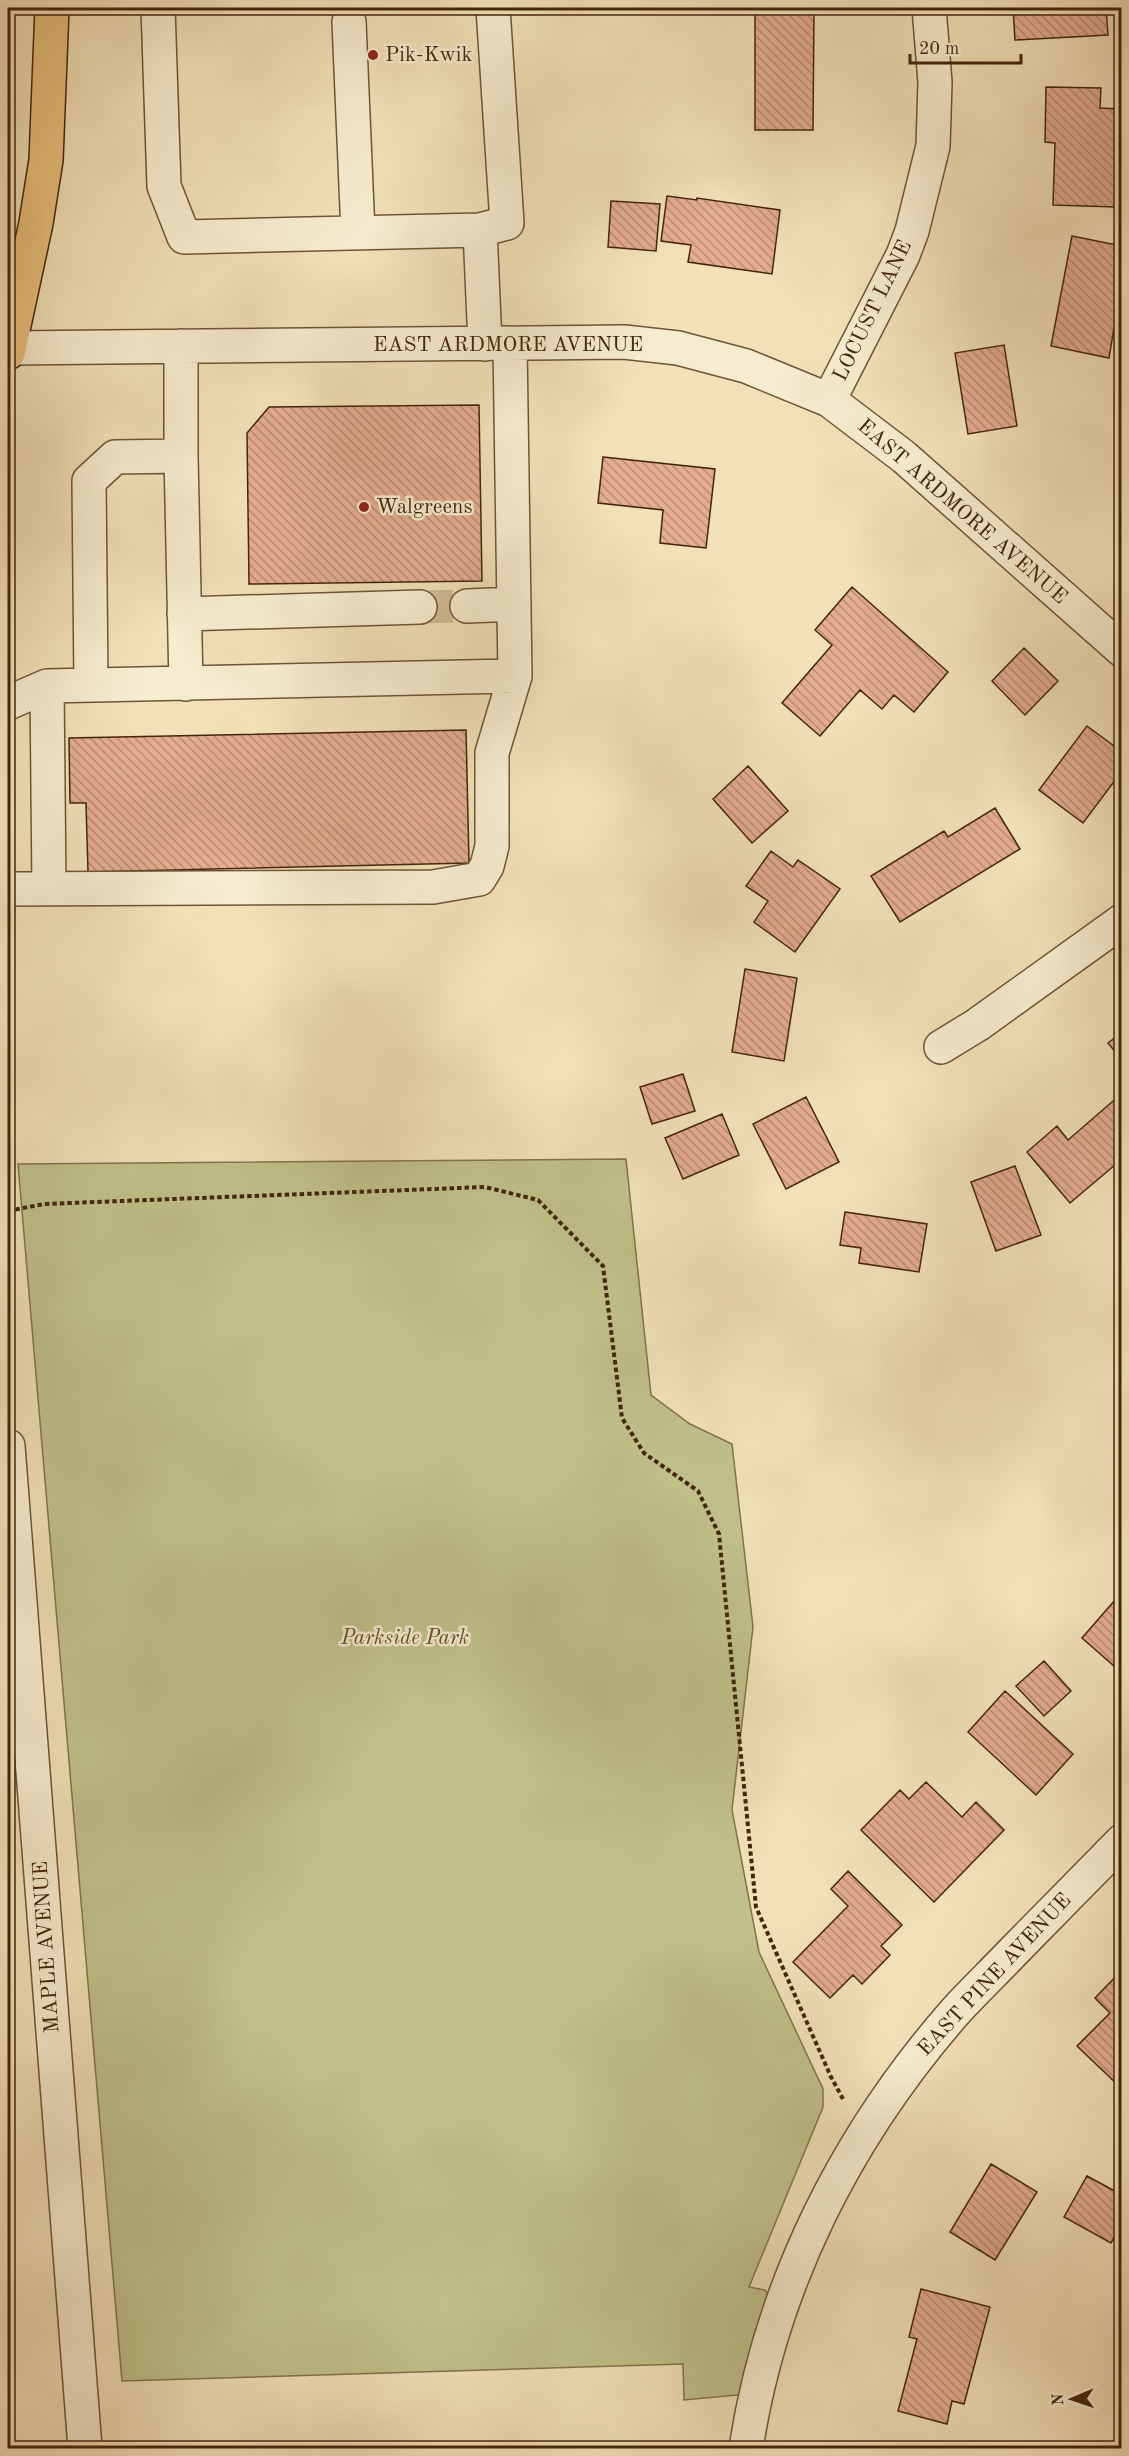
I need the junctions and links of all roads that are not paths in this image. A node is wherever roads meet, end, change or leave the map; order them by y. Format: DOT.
graph roads {
  1 [pos="52,8"];
  2 [pos="158,8"];
  3 [pos="493,8"];
  4 [pos="929,8"];
  5 [pos="350,22"];
  6 [pos="480,230"];
  7 [pos="358,233"];
  8 [pos="497,344"];
  9 [pos="181,346"];
  10 [pos="9,351"];
  11 [pos="829,400"];
  12 [pos="181,456"];
  13 [pos="514,604"];
  14 [pos="467,606"];
  15 [pos="420,607"];
  16 [pos="184,614"];
  17 [pos="1122,650"];
  18 [pos="515,676"];
  19 [pos="8,677"];
  20 [pos="186,684"];
  21 [pos="91,685"];
  22 [pos="47,686"];
  23 [pos="8,703"];
  24 [pos="8,889"];
  25 [pos="49,889"];
  26 [pos="1122,921"];
  27 [pos="941,1047"];
  28 [pos="8,1446"];
  29 [pos="21,1791"];
  30 [pos="1122,1841"];
  31 [pos="85,2448"];
  32 [pos="746,2448"];
  1 -- 10 [label="main road"];
  2 -- 7 [label="street"];
  3 -- 6 [label="street"];
  4 -- 11 [label="street, LOCUST LANE"];
  5 -- 7 [label="street"];
  6 -- 7 [label="street"];
  6 -- 8 [label="street"];
  8 -- 9 [label="street, EAST ARDMORE AVENUE"];
  8 -- 11 [label="street, EAST ARDMORE AVENUE"];
  8 -- 13 [label="street"];
  9 -- 10 [label="street, EAST ARDMORE AVENUE"];
  9 -- 12 [label="street"];
  11 -- 17 [label="street, EAST ARDMORE AVENUE"];
  12 -- 16 [label="street"];
  12 -- 21 [label="street"];
  13 -- 14 [label="street"];
  13 -- 18 [label="street"];
  15 -- 16 [label="street"];
  16 -- 20 [label="street"];
  18 -- 20 [label="street"];
  18 -- 25 [label="street"];
  19 -- 22 [label="street"];
  20 -- 21 [label="street"];
  21 -- 22 [label="street"];
  22 -- 23 [label="street"];
  22 -- 25 [label="street"];
  24 -- 25 [label="street"];
  26 -- 27 [label="street"];
  28 -- 29 [label="street, MAPLE AVENUE"];
  29 -- 31 [label="street, MAPLE AVENUE"];
  30 -- 32 [label="street, EAST PINE AVENUE"];
}
